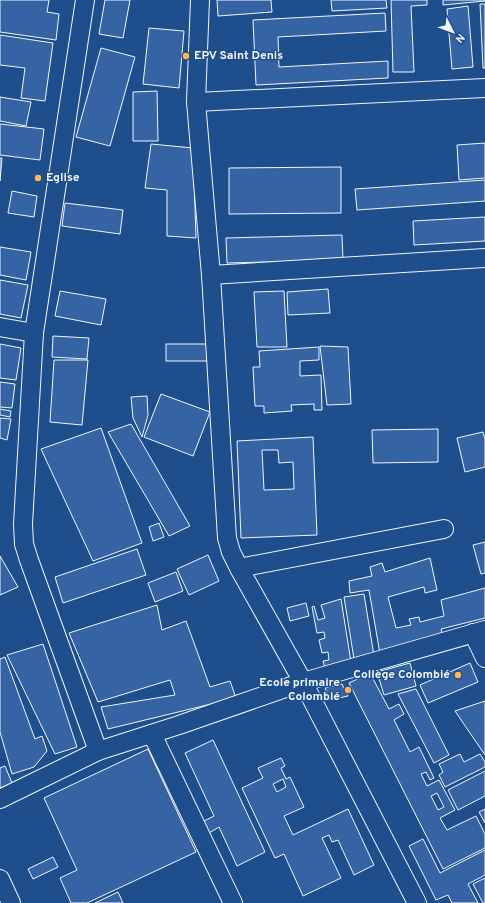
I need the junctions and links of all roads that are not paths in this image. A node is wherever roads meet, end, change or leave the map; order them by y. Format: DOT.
graph roads {
  1 [pos="85,0"];
  2 [pos="200,0"];
  3 [pos="485,88"];
  4 [pos="196,102"];
  5 [pos="485,258"];
  6 [pos="211,275"];
  7 [pos="0,327"];
  8 [pos="34,333"];
  9 [pos="444,529"];
  10 [pos="239,568"];
  11 [pos="479,632"];
  12 [pos="485,658"];
  13 [pos="303,682"];
  14 [pos="152,734"];
  15 [pos="98,751"];
  16 [pos="0,799"];
  17 [pos="0,879"];
  18 [pos="11,903"];
  19 [pos="233,903"];
  20 [pos="417,903"];
  1 -- 8 [label="street"];
  2 -- 4 [label="street"];
  3 -- 4 [label="street"];
  4 -- 6 [label="street"];
  5 -- 6 [label="street"];
  6 -- 10 [label="street"];
  7 -- 8 [label="street"];
  8 -- 15 [label="street"];
  9 -- 10 [label="street"];
  10 -- 13 [label="street"];
  11 -- 12 [label="street"];
  11 -- 13 [label="street"];
  13 -- 14 [label="street"];
  13 -- 20 [label="street"];
  14 -- 15 [label="street"];
  14 -- 19 [label="street"];
  15 -- 16 [label="street"];
  17 -- 18 [label="street"];
}
